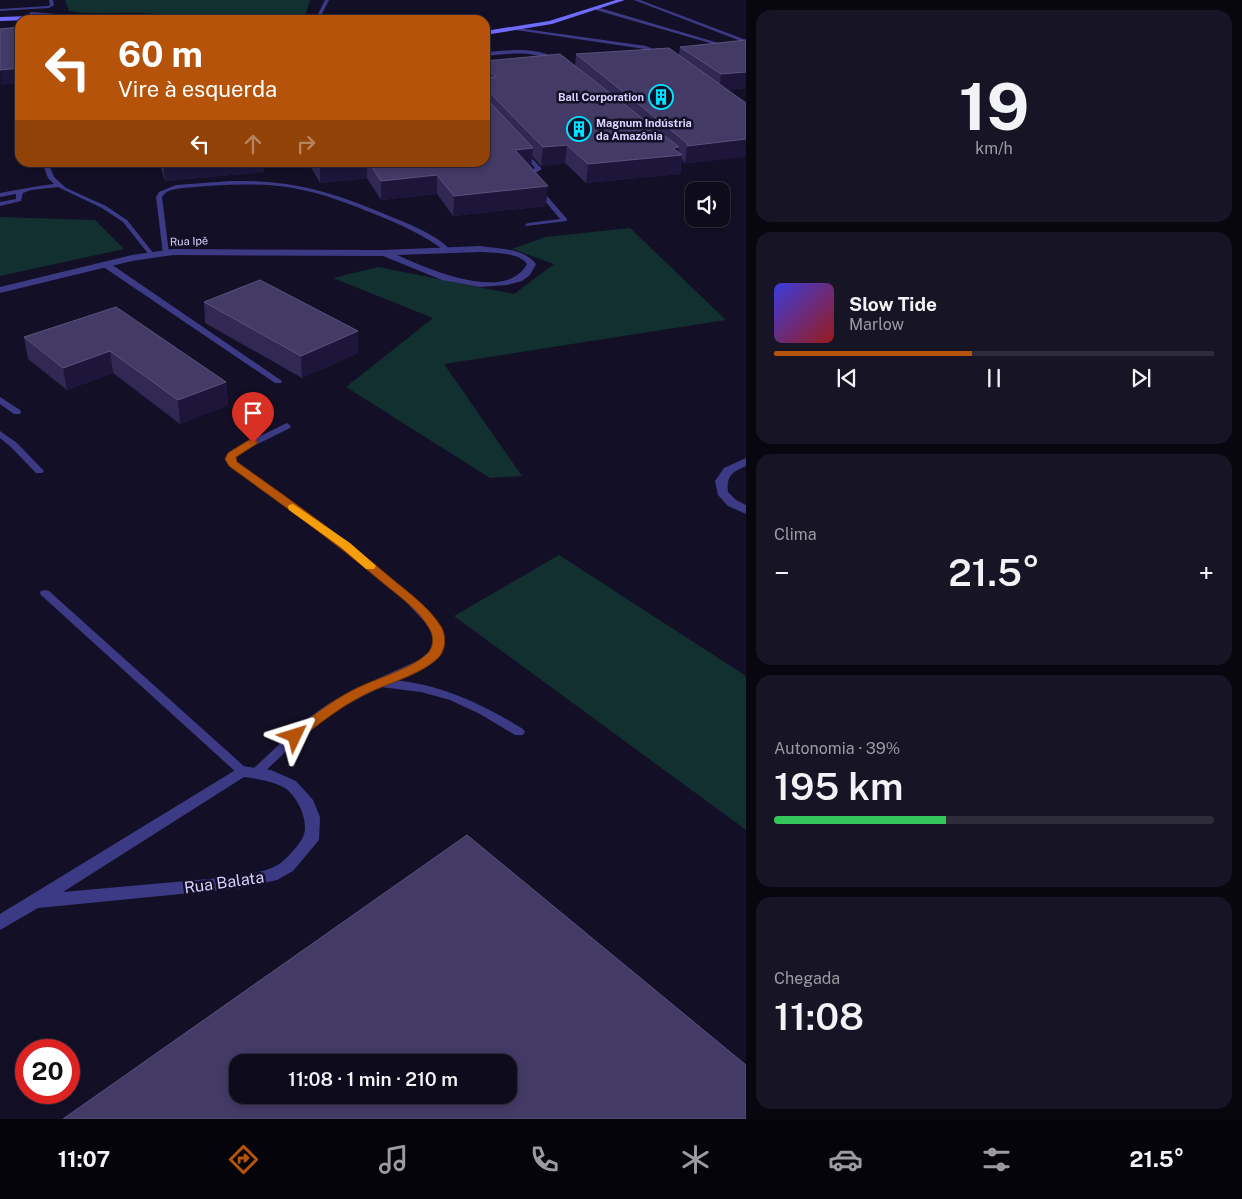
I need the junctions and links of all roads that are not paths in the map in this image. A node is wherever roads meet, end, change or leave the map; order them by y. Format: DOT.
graph roads {
  1 [pos="51,0"];
  2 [pos="327,0"];
  3 [pos="622,0"];
  4 [pos="636,0"];
  5 [pos="598,9"];
  6 [pos="0,10"];
  7 [pos="10,10"];
  8 [pos="0,14"];
  9 [pos="42,15"];
  10 [pos="320,15"];
  11 [pos="0,19"];
  12 [pos="15,19"];
  13 [pos="550,23"];
  14 [pos="518,29"];
  15 [pos="490,32"];
  16 [pos="560,35"];
  17 [pos="746,42"];
  18 [pos="733,48"];
  19 [pos="490,54"];
  20 [pos="670,61"];
  21 [pos="555,67"];
  22 [pos="519,147"];
  23 [pos="47,167"];
  24 [pos="60,185"];
  25 [pos="20,192"];
  26 [pos="0,195"];
  27 [pos="0,204"];
  28 [pos="528,224"];
  29 [pos="447,250"];
  30 [pos="165,253"];
  31 [pos="384,253"];
  32 [pos="152,254"];
  33 [pos="105,264"];
  34 [pos="0,290"];
  35 [pos="278,381"];
  36 [pos="0,400"];
  37 [pos="17,412"];
  38 [pos="287,426"];
  39 [pos="0,434"];
  40 [pos="746,461"];
  41 [pos="39,471"];
  42 [pos="746,510"];
  43 [pos="45,593"];
  44 [pos="378,683"];
  45 [pos="519,732"];
  46 [pos="250,772"];
  47 [pos="36,901"];
  48 [pos="0,923"];
  1 -- 7 [label="lane"];
  2 -- 10 [label="lane"];
  3 -- 5 [label="street"];
  4 -- 17 [label="lane"];
  5 -- 13 [label="street"];
  5 -- 18 [label="lane"];
  6 -- 7 [label="lane"];
  7 -- 8 [label="lane"];
  7 -- 9 [label="lane"];
  11 -- 12 [label="street"];
  13 -- 14 [label="street"];
  13 -- 16 [label="lane"];
  14 -- 15 [label="street"];
  14 -- 16 [label="lane"];
  16 -- 20 [label="lane"];
  19 -- 21 [label="lane"];
  22 -- 28 [label="lane"];
  23 -- 24 [label="lane"];
  24 -- 25 [label="lane"];
  24 -- 32 [label="lane"];
  25 -- 26 [label="lane"];
  25 -- 27 [label="lane"];
  29 -- 30 [label="lane"];
  29 -- 31 [label="street, Rua Ipê"];
  29 -- 31 [label="street, Rua Ipê"];
  30 -- 31 [label="street, Rua Ipê"];
  30 -- 32 [label="street, Rua Ipê"];
  32 -- 33 [label="street, Rua Ipê"];
  33 -- 34 [label="street, Rua Ipê"];
  33 -- 35 [label="lane"];
  36 -- 37 [label="lane"];
  38 -- 44 [label="lane"];
  39 -- 41 [label="lane"];
  40 -- 42 [label="street"];
  43 -- 46 [label="lane"];
  44 -- 45 [label="lane"];
  44 -- 46 [label="lane"];
  46 -- 47 [label="street, Rua Balata"];
  46 -- 47 [label="street, Rua Balata"];
  47 -- 48 [label="street, Rua Balata"];
}
